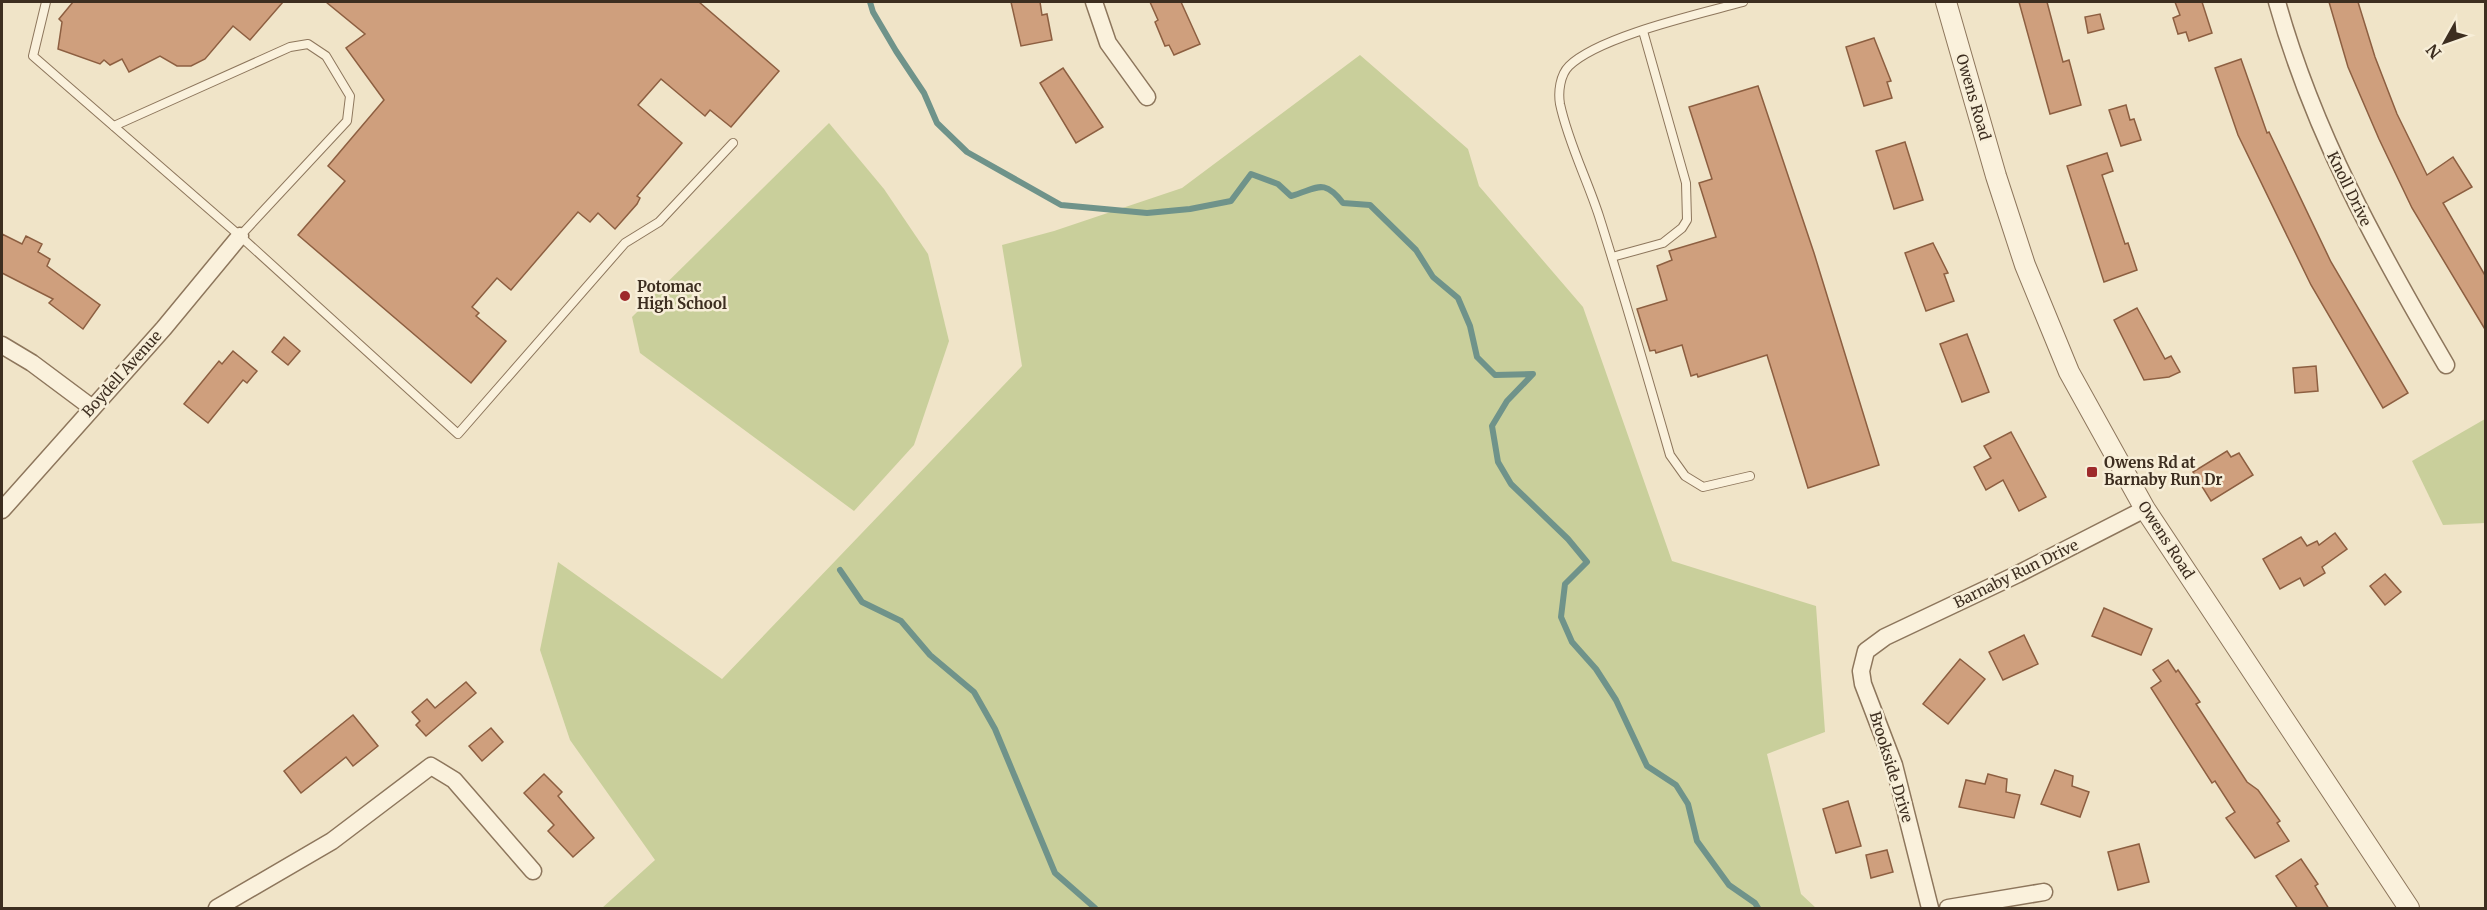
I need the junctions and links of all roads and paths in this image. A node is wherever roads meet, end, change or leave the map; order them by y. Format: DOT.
graph roads {
  1 [pos="46,2"];
  2 [pos="1094,2"];
  3 [pos="1743,2"];
  4 [pos="1946,2"];
  5 [pos="2277,2"];
  6 [pos="1643,31"];
  7 [pos="1147,97"];
  8 [pos="114,126"];
  9 [pos="733,143"];
  10 [pos="240,236"];
  11 [pos="1612,257"];
  12 [pos="2,345"];
  13 [pos="2446,365"];
  14 [pos="92,407"];
  15 [pos="1750,476"];
  16 [pos="2145,509"];
  17 [pos="2,510"];
  18 [pos="1886,637"];
  19 [pos="533,871"];
  20 [pos="2044,892"];
  21 [pos="217,909"];
  22 [pos="1930,909"];
  23 [pos="1948,909"];
  24 [pos="2409,909"];
  1 -- 8 [label="lane"];
  2 -- 7 [label="street"];
  3 -- 6 [label="lane"];
  4 -- 16 [label="street, Owens Road"];
  5 -- 13 [label="street, Knoll Drive"];
  6 -- 11 [label="lane"];
  6 -- 11 [label="lane"];
  8 -- 10 [label="lane"];
  8 -- 10 [label="lane"];
  9 -- 10 [label="lane"];
  10 -- 14 [label="street, Boydell Avenue"];
  11 -- 15 [label="lane"];
  12 -- 14 [label="street"];
  14 -- 17 [label="street, Boydell Avenue"];
  16 -- 18 [label="street, Barnaby Run Drive"];
  16 -- 24 [label="street, Owens Road"];
  18 -- 22 [label="street, Brookside Drive"];
  19 -- 21 [label="street"];
  20 -- 23 [label="street"];
}
